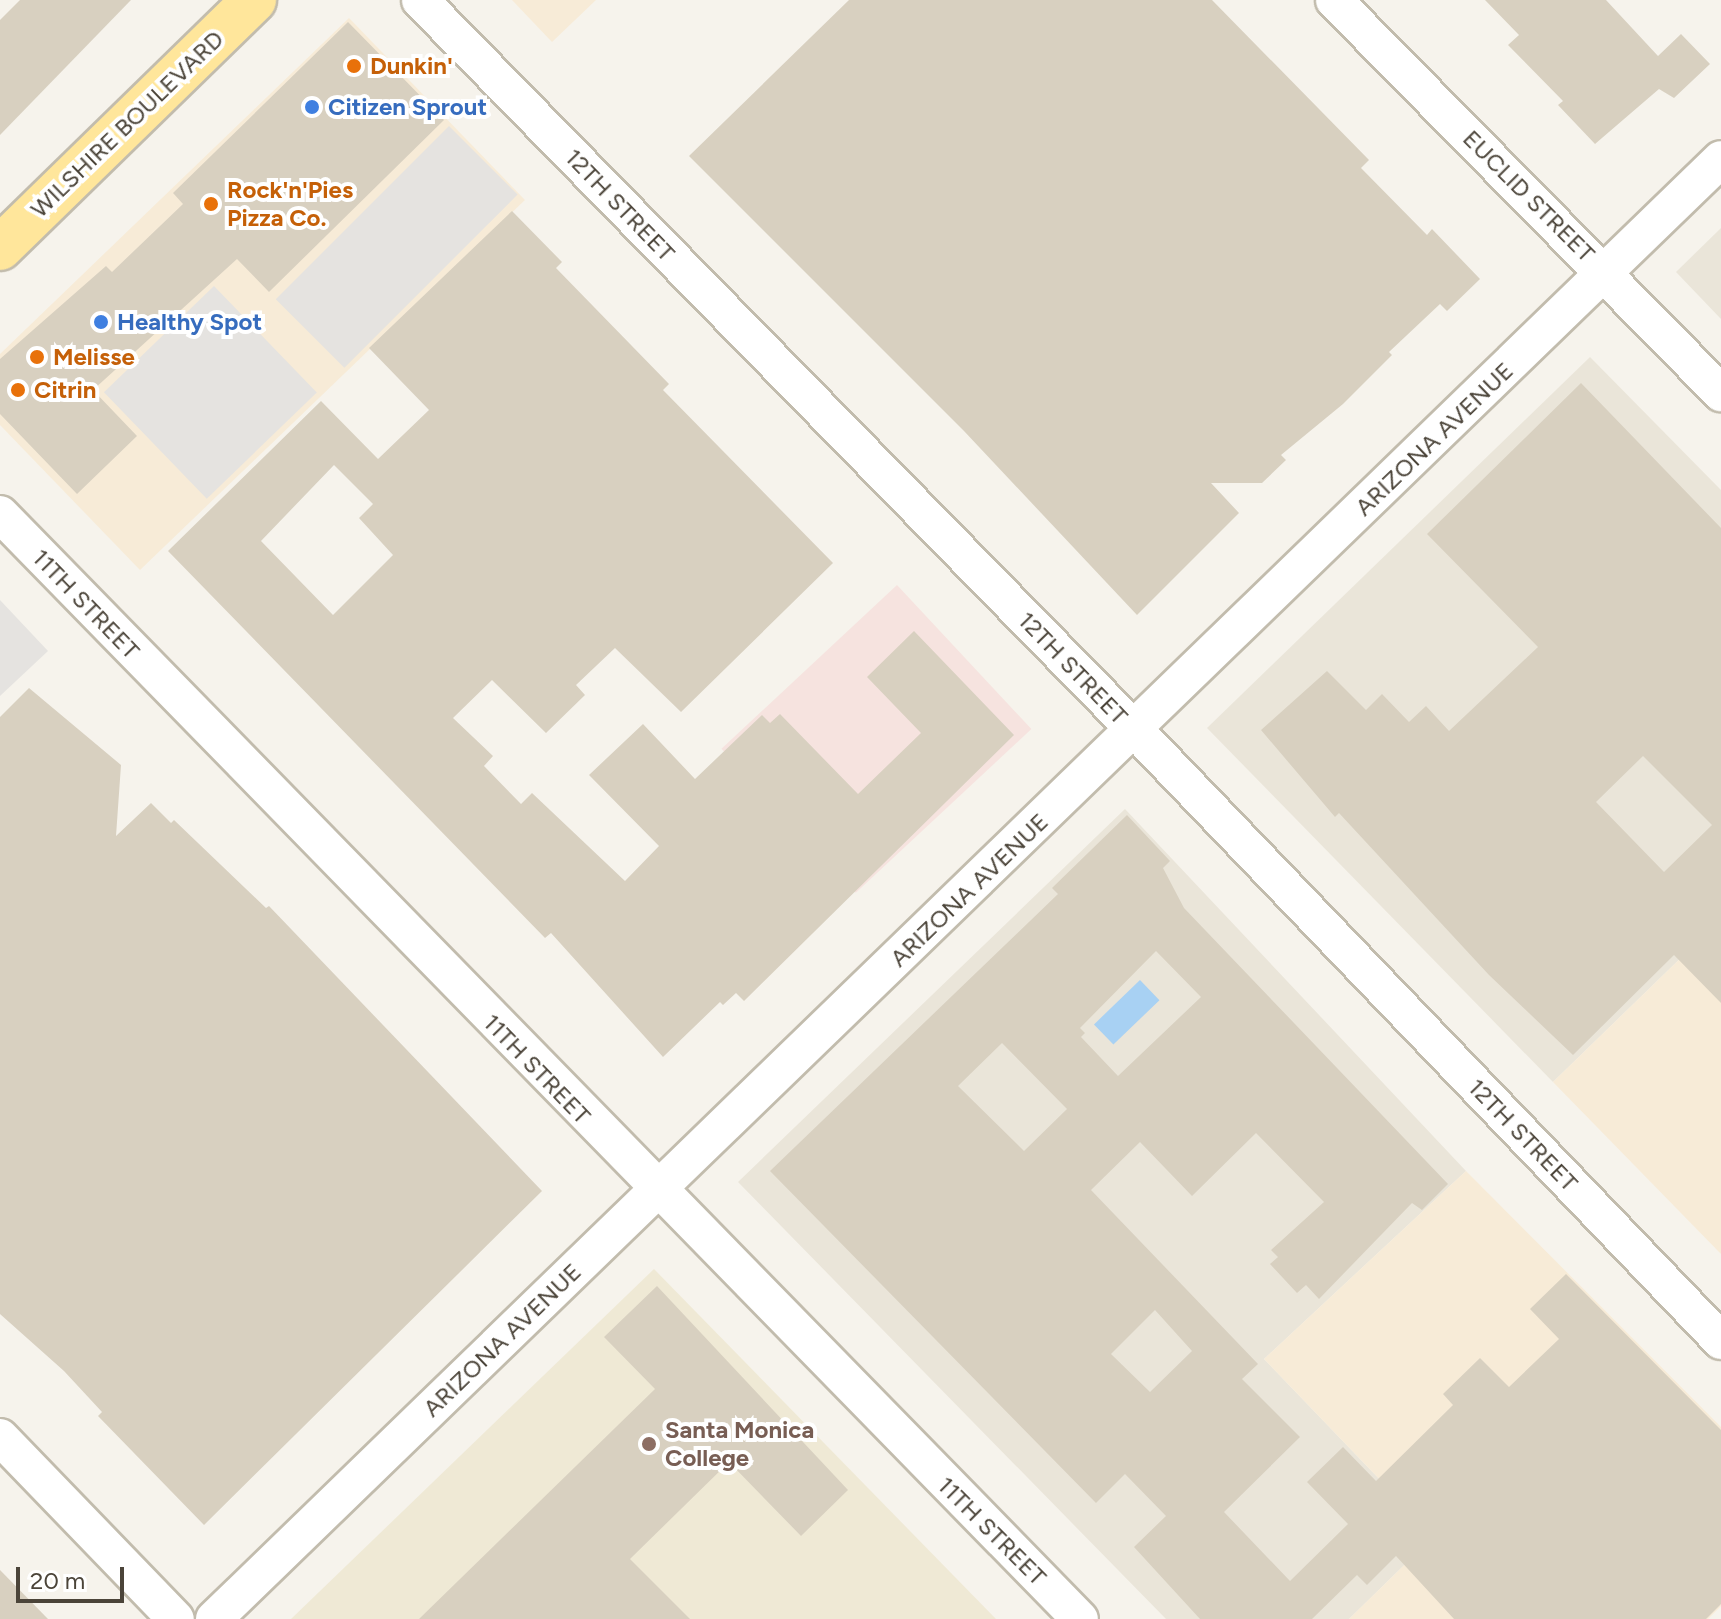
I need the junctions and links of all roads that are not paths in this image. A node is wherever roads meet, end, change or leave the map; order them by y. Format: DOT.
graph roads {
  1 [pos="254,0"];
  2 [pos="420,0"];
  3 [pos="1334,0"];
  4 [pos="1721,159"];
  5 [pos="0,248"];
  6 [pos="1605,273"];
  7 [pos="1721,393"];
  8 [pos="0,514"];
  9 [pos="1134,729"];
  10 [pos="656,1191"];
  11 [pos="1721,1341"];
  12 [pos="0,1437"];
  13 [pos="176,1619"];
  14 [pos="214,1619"];
  15 [pos="1080,1619"];
  1 -- 5 [label="main road, WILSHIRE BOULEVARD"];
  2 -- 9 [label="street, 12TH STREET"];
  3 -- 6 [label="street, EUCLID STREET"];
  4 -- 6 [label="street, ARIZONA AVENUE"];
  6 -- 7 [label="street, EUCLID STREET"];
  6 -- 9 [label="street, ARIZONA AVENUE"];
  8 -- 10 [label="street, 11TH STREET"];
  9 -- 10 [label="street, ARIZONA AVENUE"];
  9 -- 11 [label="street, 12TH STREET"];
  10 -- 14 [label="street, ARIZONA AVENUE"];
  10 -- 15 [label="street, 11TH STREET"];
  12 -- 13 [label="street"];
}
